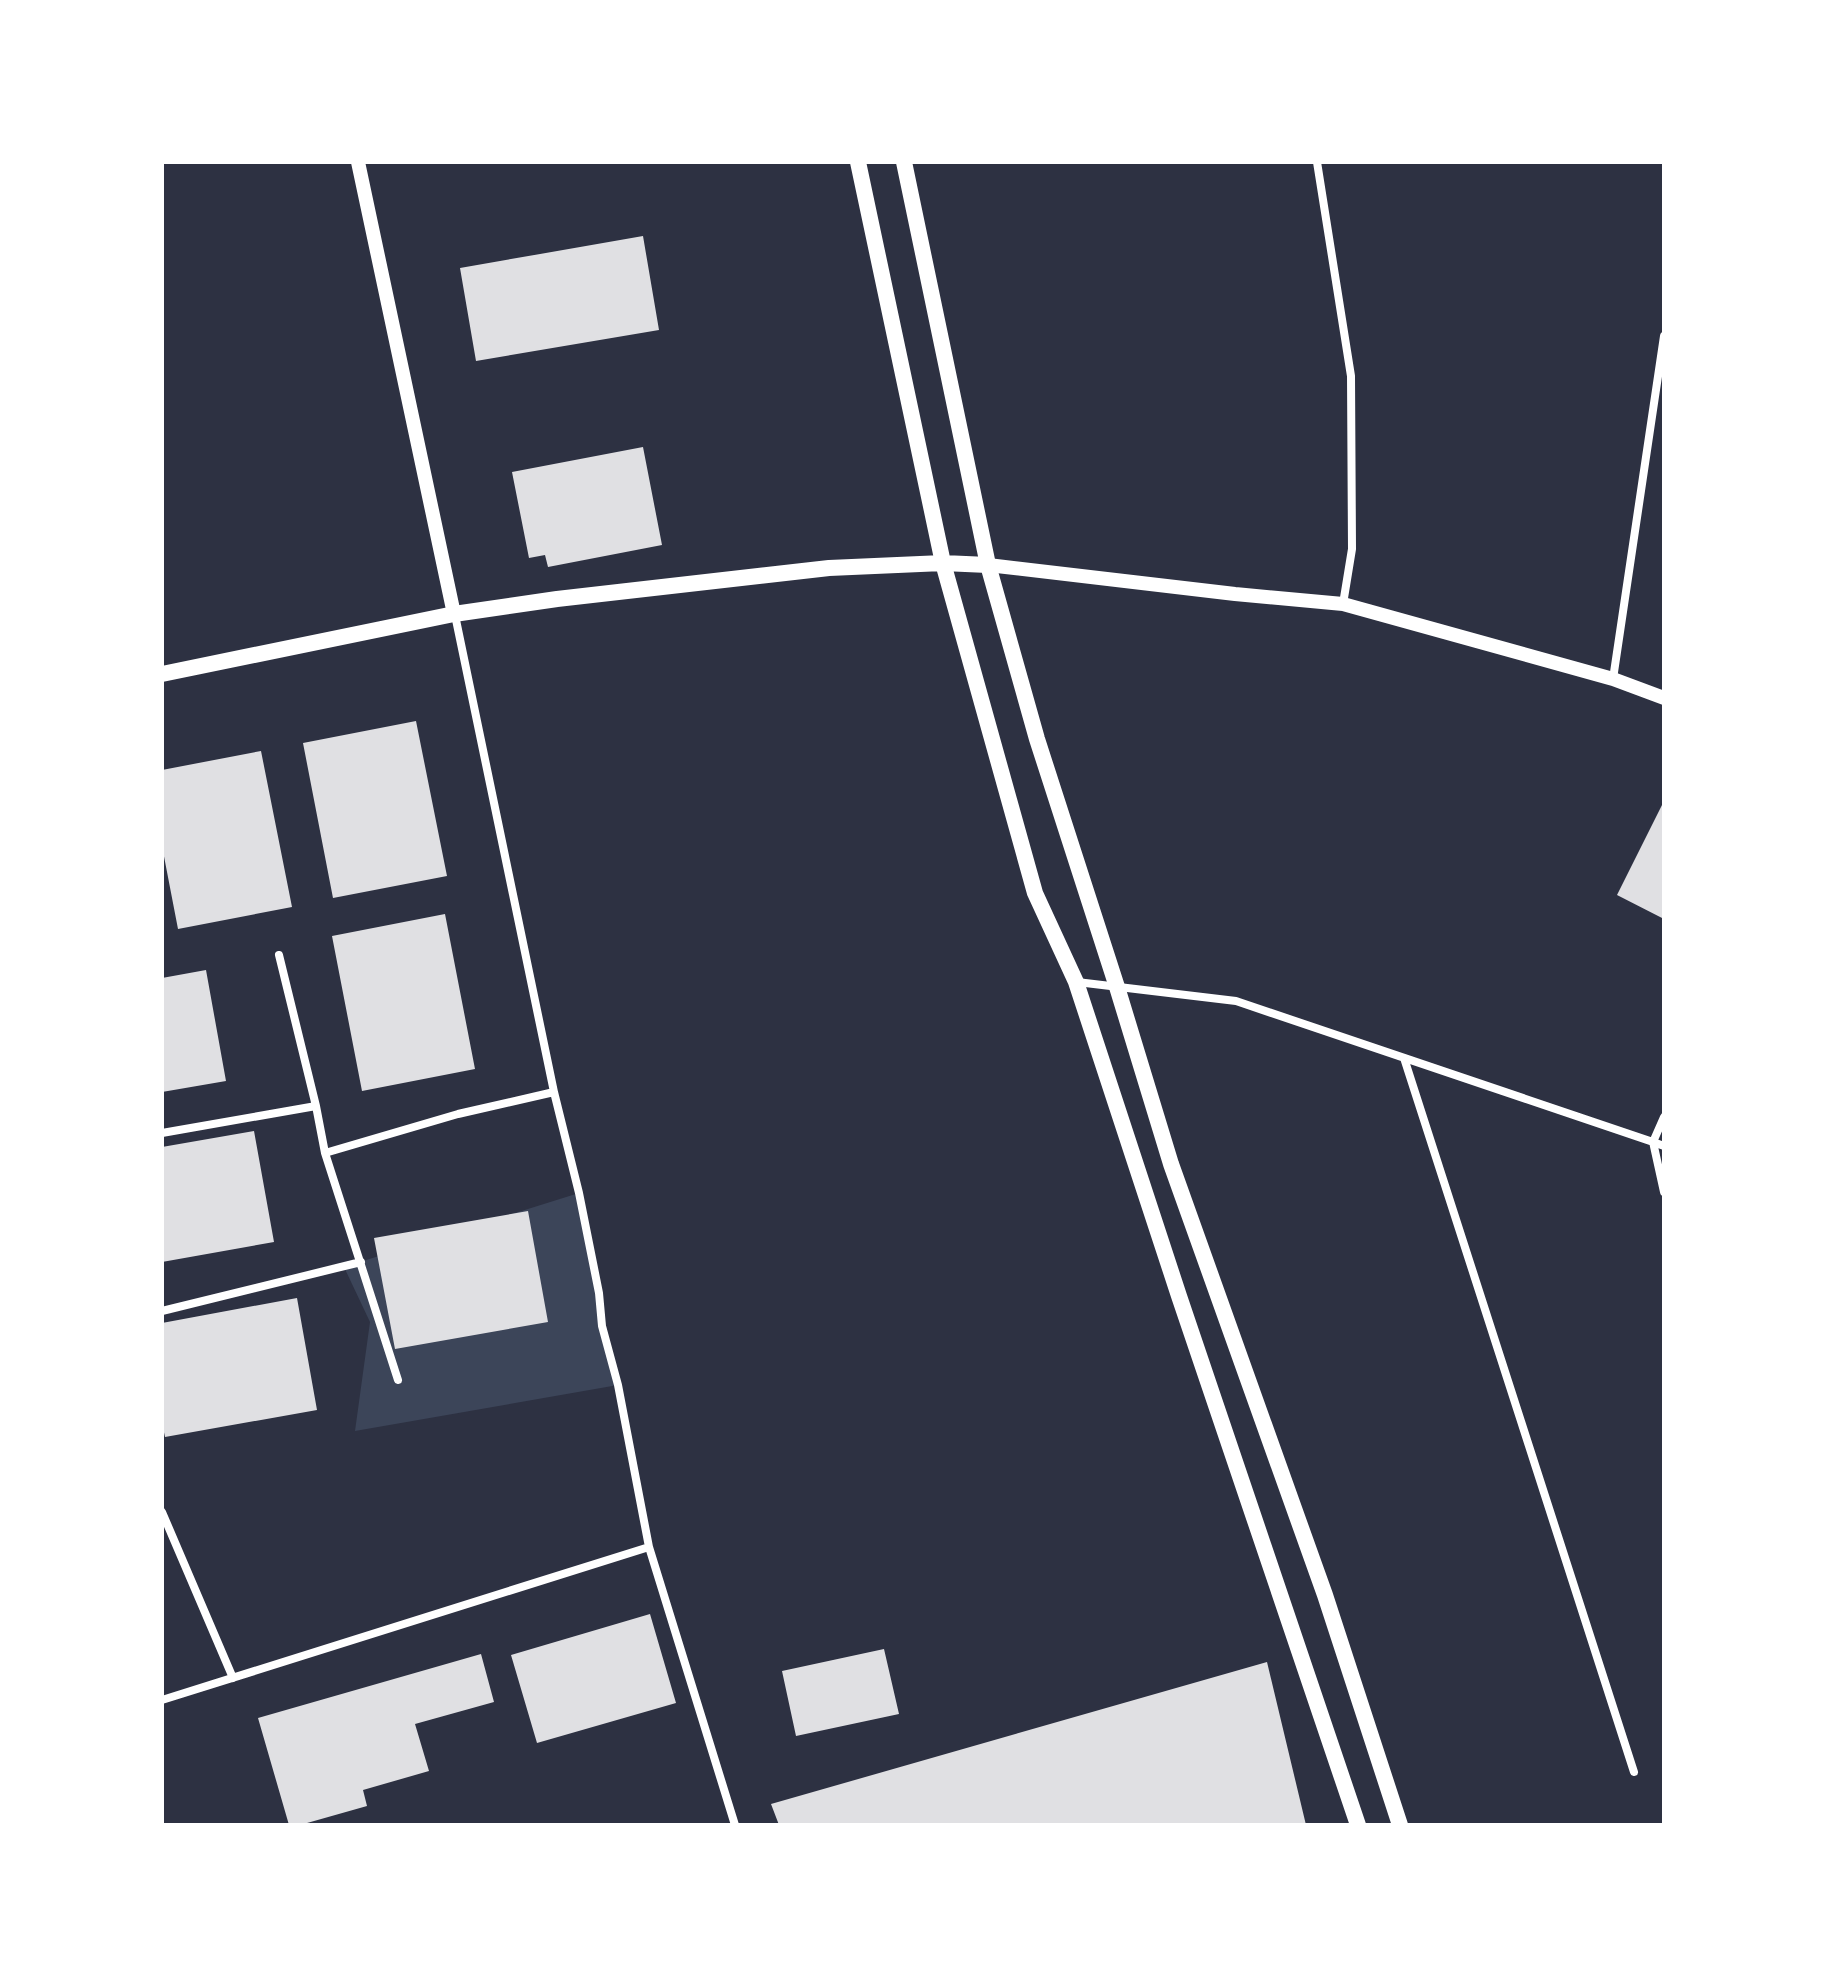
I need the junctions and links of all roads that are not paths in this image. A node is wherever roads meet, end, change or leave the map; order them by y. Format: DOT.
graph roads {
  1 [pos="358,162"];
  2 [pos="858,162"];
  3 [pos="904,162"];
  4 [pos="1317,162"];
  5 [pos="1664,336"];
  6 [pos="943,563"];
  7 [pos="988,565"];
  8 [pos="1343,604"];
  9 [pos="454,614"];
  10 [pos="162,674"];
  11 [pos="1613,679"];
  12 [pos="1664,698"];
  13 [pos="279,955"];
  14 [pos="1076,982"];
  15 [pos="1117,987"];
  16 [pos="1404,1058"];
  17 [pos="554,1092"];
  18 [pos="316,1106"];
  19 [pos="1664,1117"];
  20 [pos="162,1133"];
  21 [pos="1653,1142"];
  22 [pos="1664,1146"];
  23 [pos="325,1153"];
  24 [pos="1664,1192"];
  25 [pos="361,1262"];
  26 [pos="162,1311"];
  27 [pos="398,1380"];
  28 [pos="162,1512"];
  29 [pos="649,1547"];
  30 [pos="233,1678"];
  31 [pos="162,1700"];
  32 [pos="1634,1772"];
  33 [pos="735,1825"];
  34 [pos="1358,1825"];
  35 [pos="1400,1825"];
  1 -- 9 [label="street"];
  2 -- 6 [label="main road"];
  3 -- 7 [label="main road"];
  4 -- 8 [label="street"];
  5 -- 11 [label="street"];
  6 -- 7 [label="main road"];
  6 -- 9 [label="main road"];
  6 -- 14 [label="main road"];
  7 -- 8 [label="street"];
  7 -- 15 [label="main road"];
  8 -- 11 [label="street"];
  9 -- 10 [label="main road"];
  9 -- 17 [label="street"];
  11 -- 12 [label="street"];
  13 -- 18 [label="street"];
  14 -- 15 [label="street"];
  14 -- 34 [label="main road"];
  15 -- 16 [label="street"];
  15 -- 35 [label="main road"];
  16 -- 21 [label="street"];
  16 -- 32 [label="street"];
  17 -- 23 [label="street"];
  17 -- 29 [label="street"];
  18 -- 20 [label="street"];
  18 -- 23 [label="street"];
  19 -- 21 [label="street"];
  21 -- 22 [label="street"];
  21 -- 24 [label="street"];
  23 -- 25 [label="street"];
  25 -- 26 [label="street"];
  25 -- 27 [label="street"];
  28 -- 30 [label="street"];
  29 -- 30 [label="street"];
  29 -- 33 [label="street"];
  30 -- 31 [label="street"];
}
